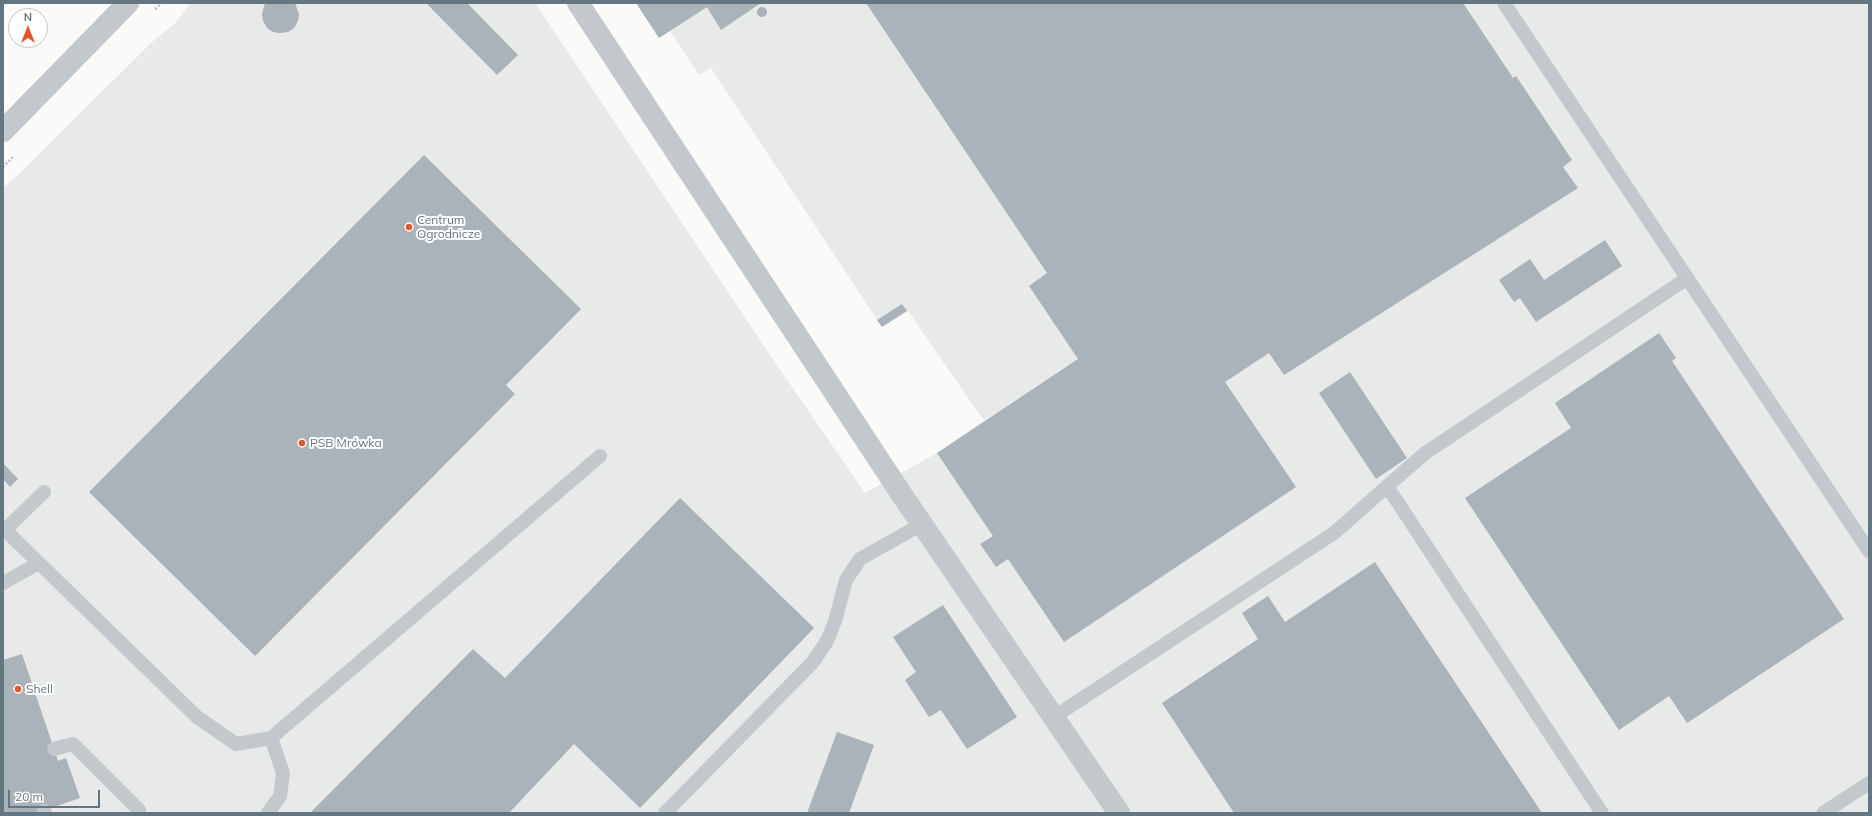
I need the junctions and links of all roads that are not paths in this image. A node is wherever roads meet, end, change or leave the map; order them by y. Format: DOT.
graph roads {
  1 [pos="128,3"];
  2 [pos="578,3"];
  3 [pos="1504,3"];
  4 [pos="3,131"];
  5 [pos="1686,279"];
  6 [pos="600,456"];
  7 [pos="1387,486"];
  8 [pos="44,492"];
  9 [pos="922,524"];
  10 [pos="4,529"];
  11 [pos="1869,551"];
  12 [pos="39,563"];
  13 [pos="3,583"];
  14 [pos="1054,717"];
  15 [pos="271,738"];
  16 [pos="54,750"];
  17 [pos="1869,783"];
  18 [pos="137,813"];
  19 [pos="268,813"];
  20 [pos="665,813"];
  21 [pos="1119,813"];
  22 [pos="1602,813"];
  23 [pos="1823,813"];
  1 -- 4 [label="street"];
  2 -- 9 [label="street"];
  3 -- 5 [label="lane"];
  5 -- 7 [label="lane"];
  5 -- 11 [label="lane"];
  6 -- 15 [label="lane"];
  7 -- 14 [label="lane"];
  7 -- 22 [label="lane"];
  8 -- 10 [label="lane"];
  9 -- 14 [label="street"];
  9 -- 20 [label="lane"];
  10 -- 12 [label="lane"];
  12 -- 13 [label="lane"];
  12 -- 15 [label="lane"];
  14 -- 21 [label="street"];
  15 -- 19 [label="lane"];
  16 -- 18 [label="lane"];
  17 -- 23 [label="lane"];
}
